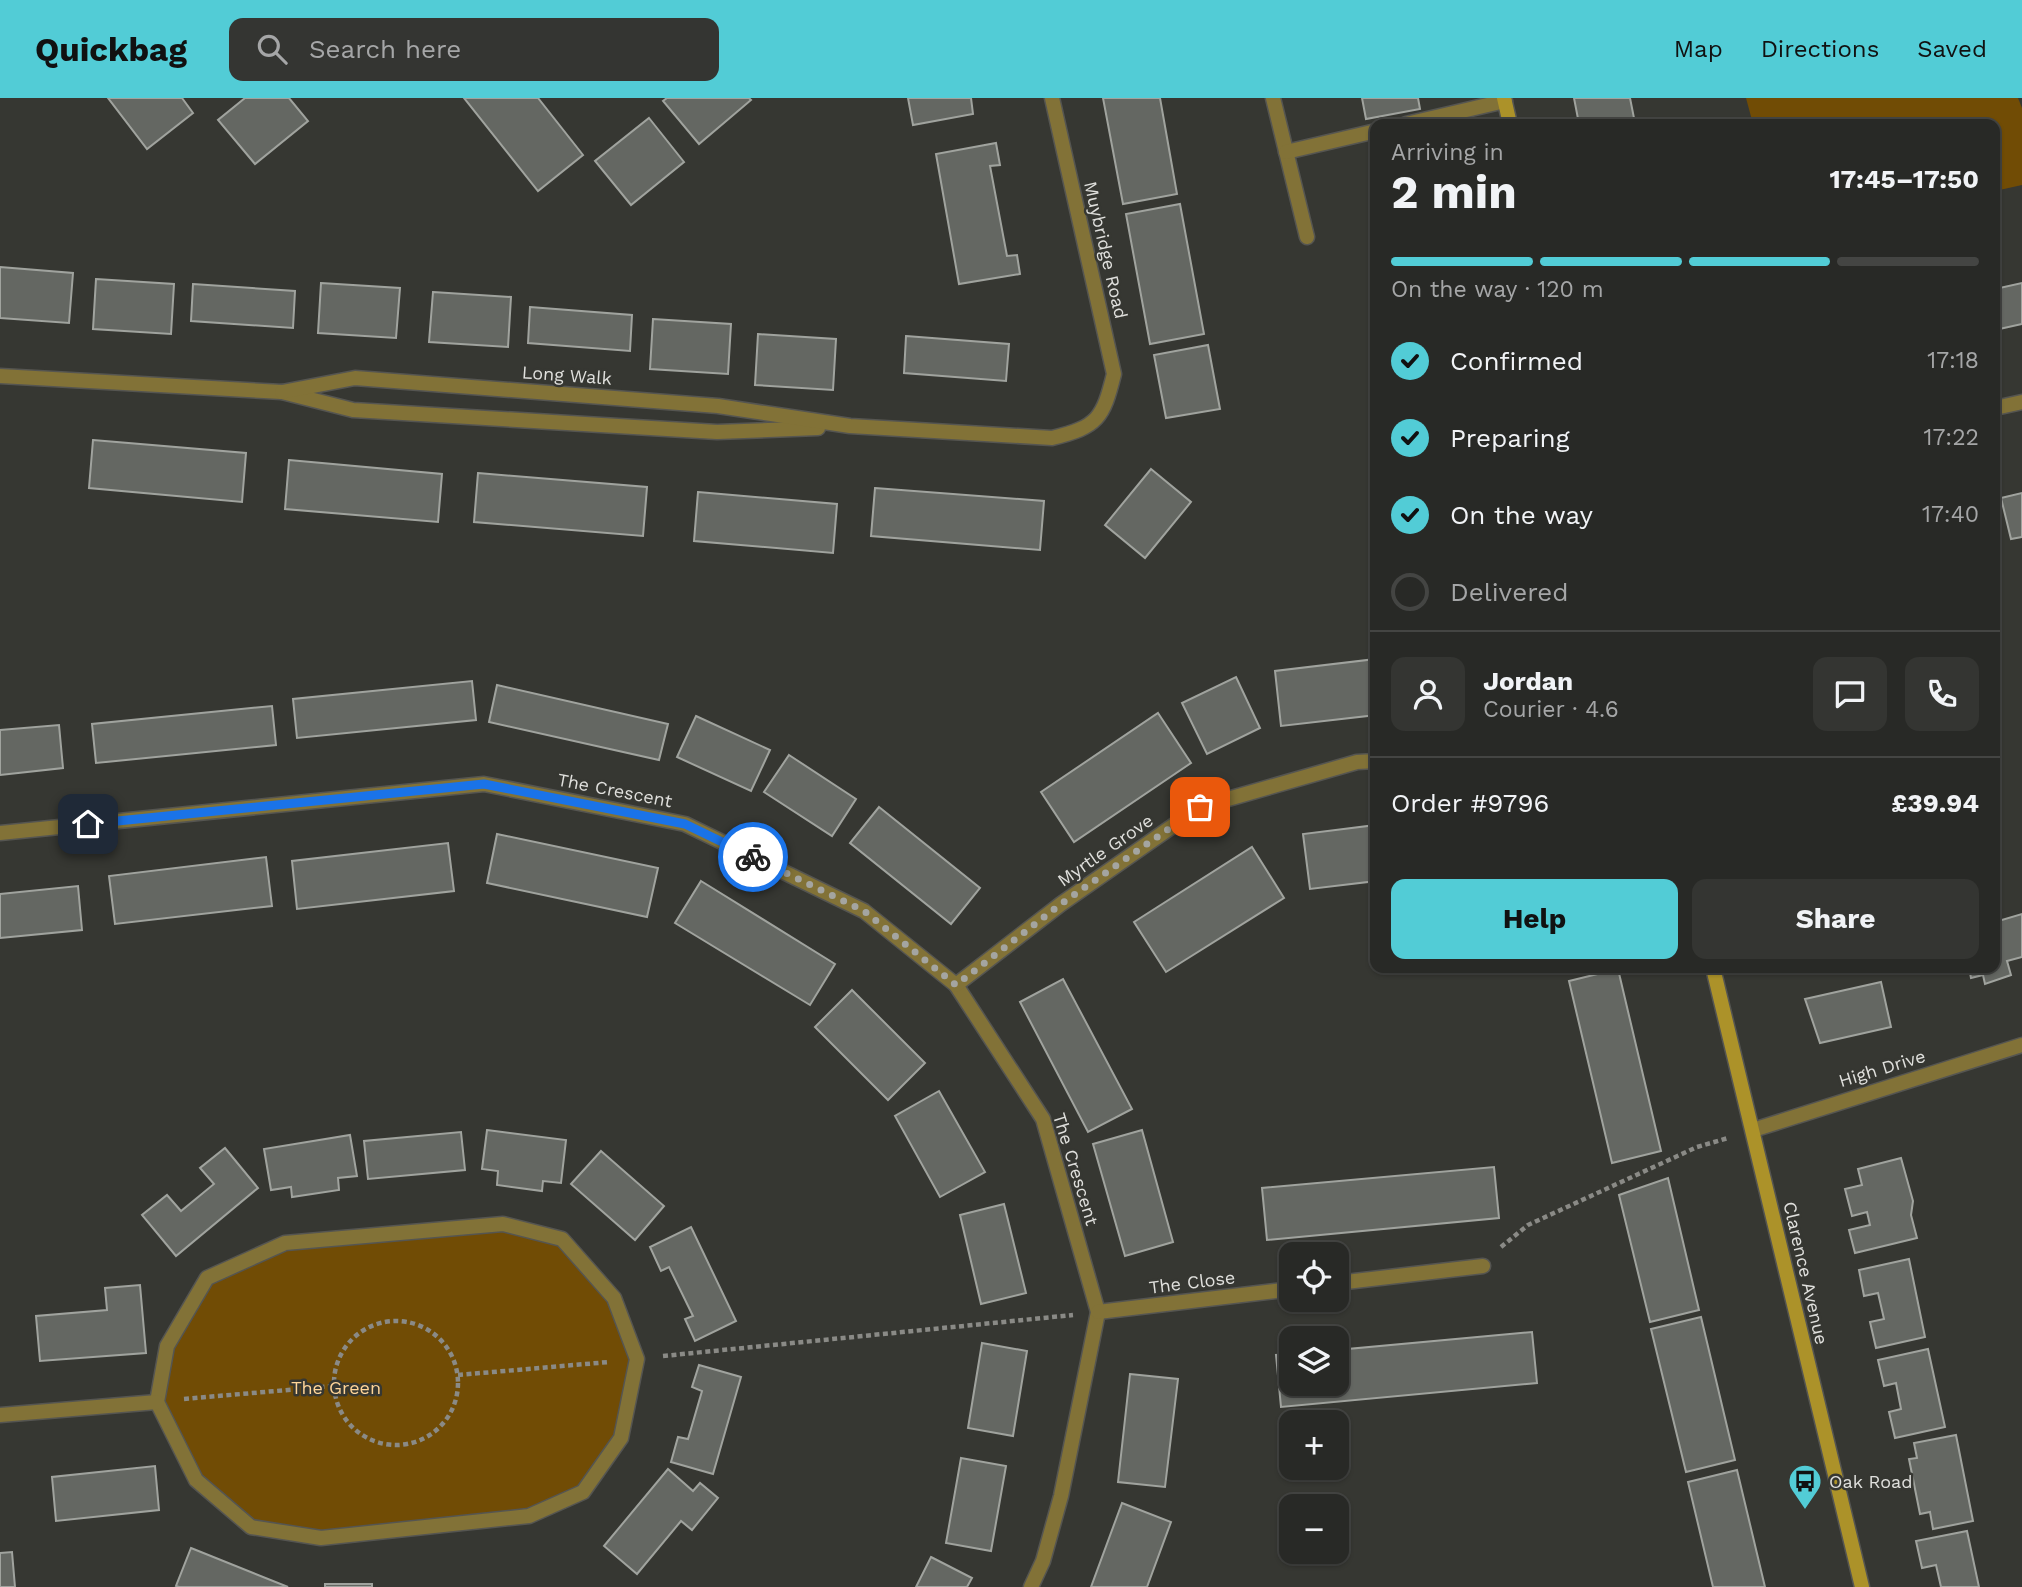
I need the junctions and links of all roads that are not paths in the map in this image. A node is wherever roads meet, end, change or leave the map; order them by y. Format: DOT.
graph roads {
  1 [pos="1052,98"];
  2 [pos="1273,98"];
  3 [pos="1505,100"];
  4 [pos="1427,119"];
  5 [pos="1509,119"];
  6 [pos="1370,132"];
  7 [pos="1286,152"];
  8 [pos="1307,237"];
  9 [pos="0,376"];
  10 [pos="282,392"];
  11 [pos="2022,402"];
  12 [pos="2000,407"];
  13 [pos="1104,411"];
  14 [pos="850,426"];
  15 [pos="1370,761"];
  16 [pos="0,833"];
  17 [pos="1714,973"];
  18 [pos="956,985"];
  19 [pos="2022,1045"];
  20 [pos="1754,1130"];
  21 [pos="1483,1266"];
  22 [pos="1349,1282"];
  23 [pos="1279,1291"];
  24 [pos="1098,1312"];
  25 [pos="157,1402"];
  26 [pos="0,1415"];
  27 [pos="1031,1587"];
  28 [pos="1862,1587"];
  1 -- 13 [label="street, Muybridge Road"];
  2 -- 7 [label="street"];
  3 -- 4 [label="street"];
  3 -- 5 [label="street"];
  6 -- 7 [label="street"];
  7 -- 8 [label="street"];
  9 -- 10 [label="street, Long Walk"];
  10 -- 14 [label="street, Long Walk"];
  10 -- 14 [label="street, Long Walk"];
  11 -- 12 [label="street"];
  13 -- 14 [label="street, Long Walk"];
  15 -- 18 [label="street, Myrtle Grove"];
  16 -- 18 [label="street, The Crescent"];
  17 -- 20 [label="street, Clarence Avenue"];
  18 -- 24 [label="street, The Crescent"];
  19 -- 20 [label="street, High Drive"];
  20 -- 28 [label="street, Clarence Avenue"];
  21 -- 22 [label="street"];
  23 -- 24 [label="street, The Close"];
  24 -- 27 [label="street, The Crescent"];
  25 -- 25 [label="street"];
  25 -- 26 [label="street"];
}
